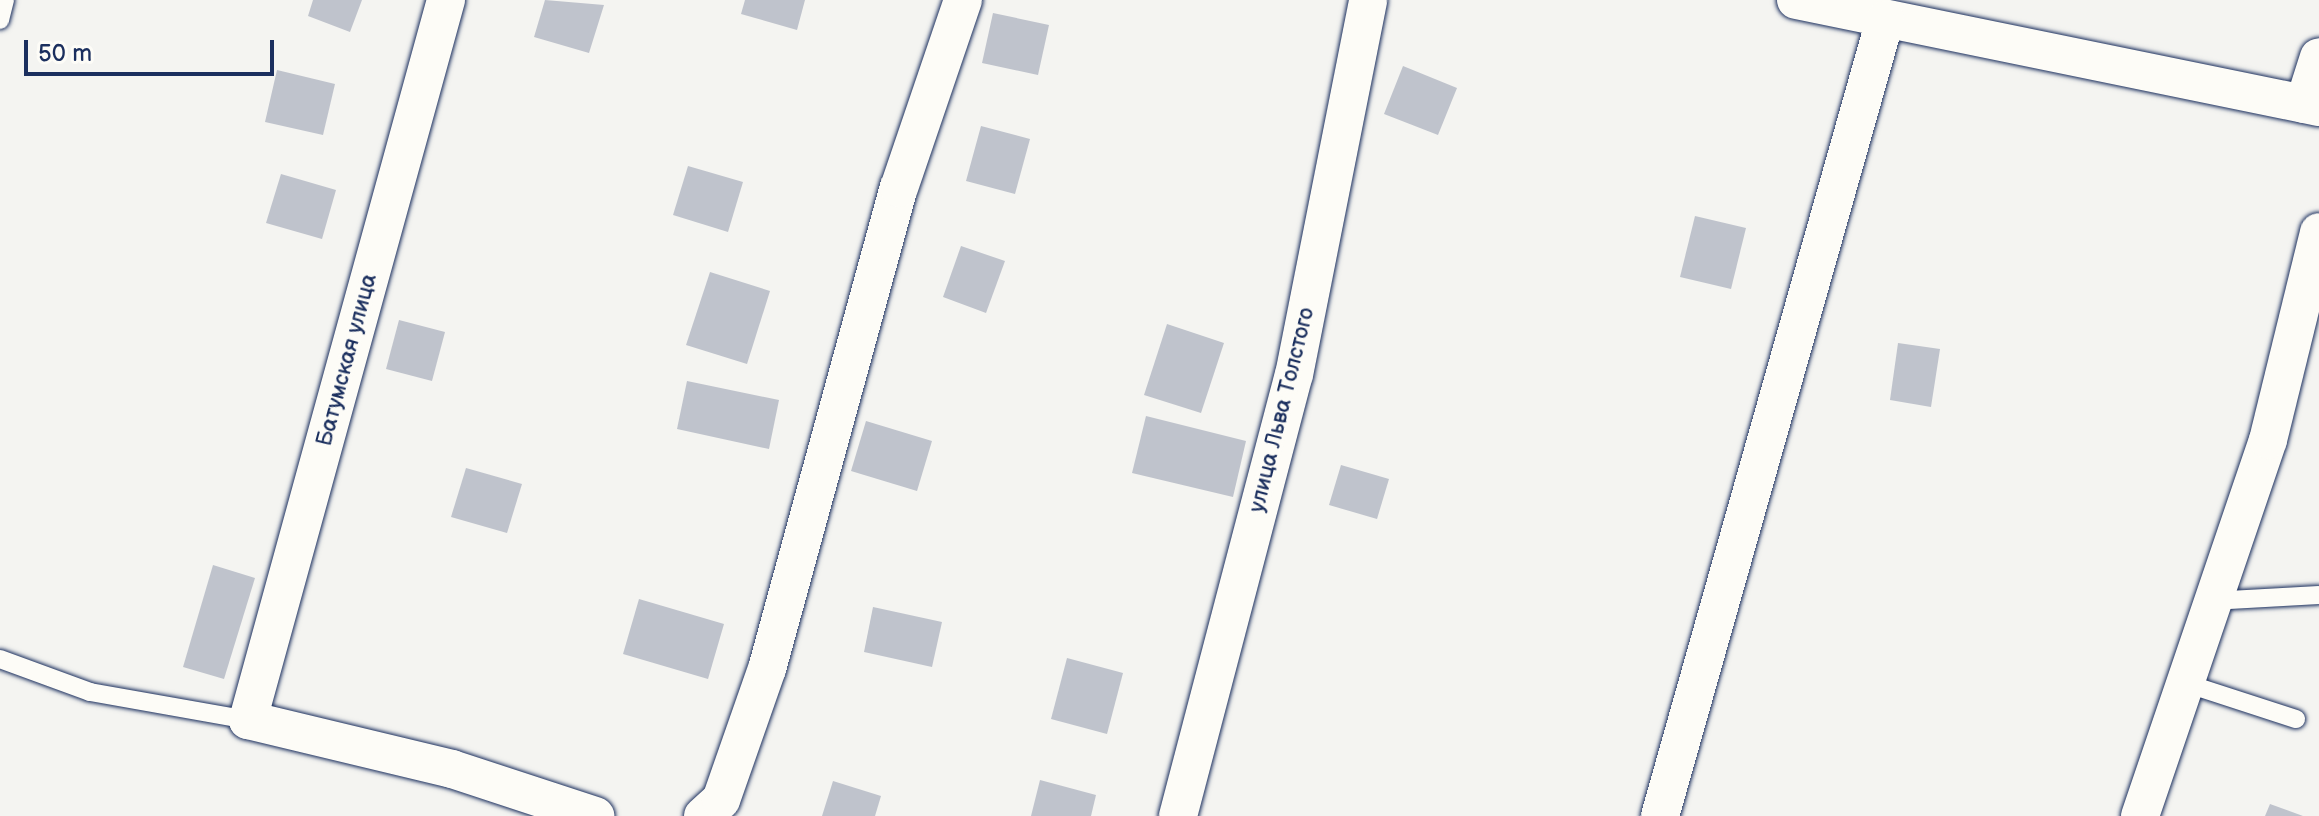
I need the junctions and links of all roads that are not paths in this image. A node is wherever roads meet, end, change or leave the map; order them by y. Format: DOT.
graph roads {
  1 [pos="5,0"];
  2 [pos="446,0"];
  3 [pos="963,0"];
  4 [pos="1368,0"];
  5 [pos="1796,0"];
  6 [pos="1867,11"];
  7 [pos="0,20"];
  8 [pos="2319,57"];
  9 [pos="2312,105"];
  10 [pos="2319,232"];
  11 [pos="2319,595"];
  12 [pos="2211,601"];
  13 [pos="0,659"];
  14 [pos="2182,682"];
  15 [pos="2296,719"];
  16 [pos="248,720"];
  17 [pos="595,816"];
  18 [pos="703,816"];
  19 [pos="1178,816"];
  20 [pos="1660,816"];
  21 [pos="2140,816"];
  1 -- 7 [label="lane"];
  2 -- 16 [label="street, Батумская улица"];
  3 -- 18 [label="street"];
  4 -- 19 [label="street, улица Льва Толстого"];
  5 -- 6 [label="street"];
  6 -- 9 [label="street"];
  6 -- 20 [label="street"];
  8 -- 9 [label="street"];
  10 -- 12 [label="street"];
  11 -- 12 [label="lane"];
  12 -- 14 [label="street"];
  13 -- 16 [label="lane"];
  14 -- 15 [label="lane"];
  14 -- 21 [label="street"];
  16 -- 17 [label="street"];
}
